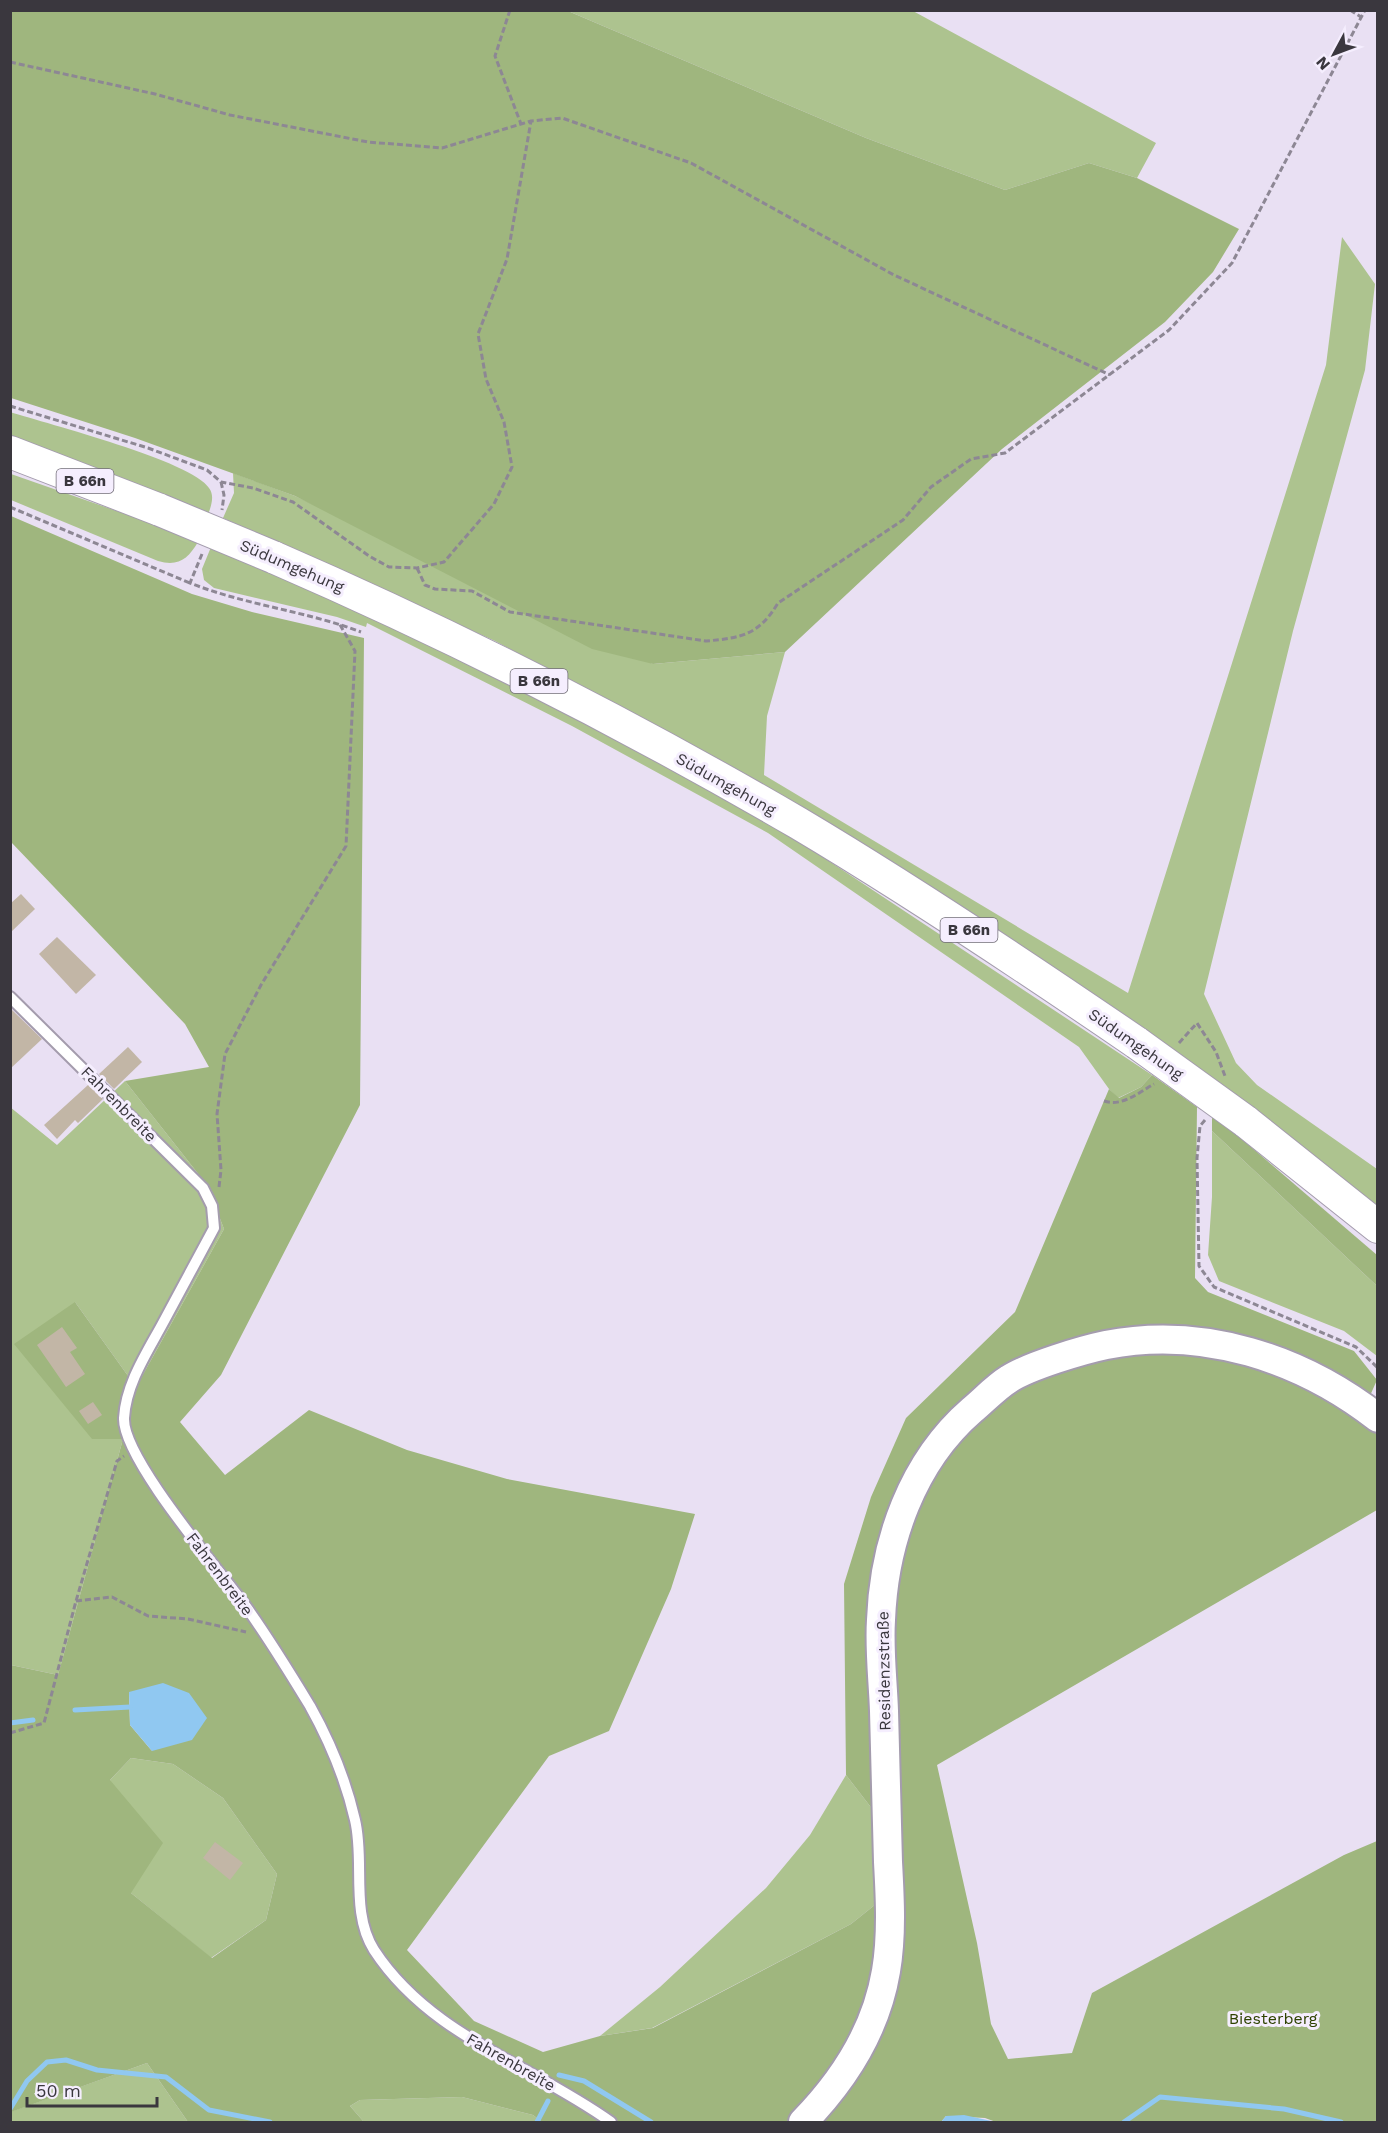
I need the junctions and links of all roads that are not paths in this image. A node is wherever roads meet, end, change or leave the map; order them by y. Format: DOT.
graph roads {
  1 [pos="10,452"];
  2 [pos="10,997"];
  3 [pos="1377,1227"];
  4 [pos="1377,1418"];
  5 [pos="611,2122"];
  6 [pos="803,2122"];
  1 -- 3 [label="main road, Südumgehung / B 66n, bridge"];
  2 -- 5 [label="lane, Fahrenbreite"];
  4 -- 6 [label="main road, Residenzstraße"];
}
